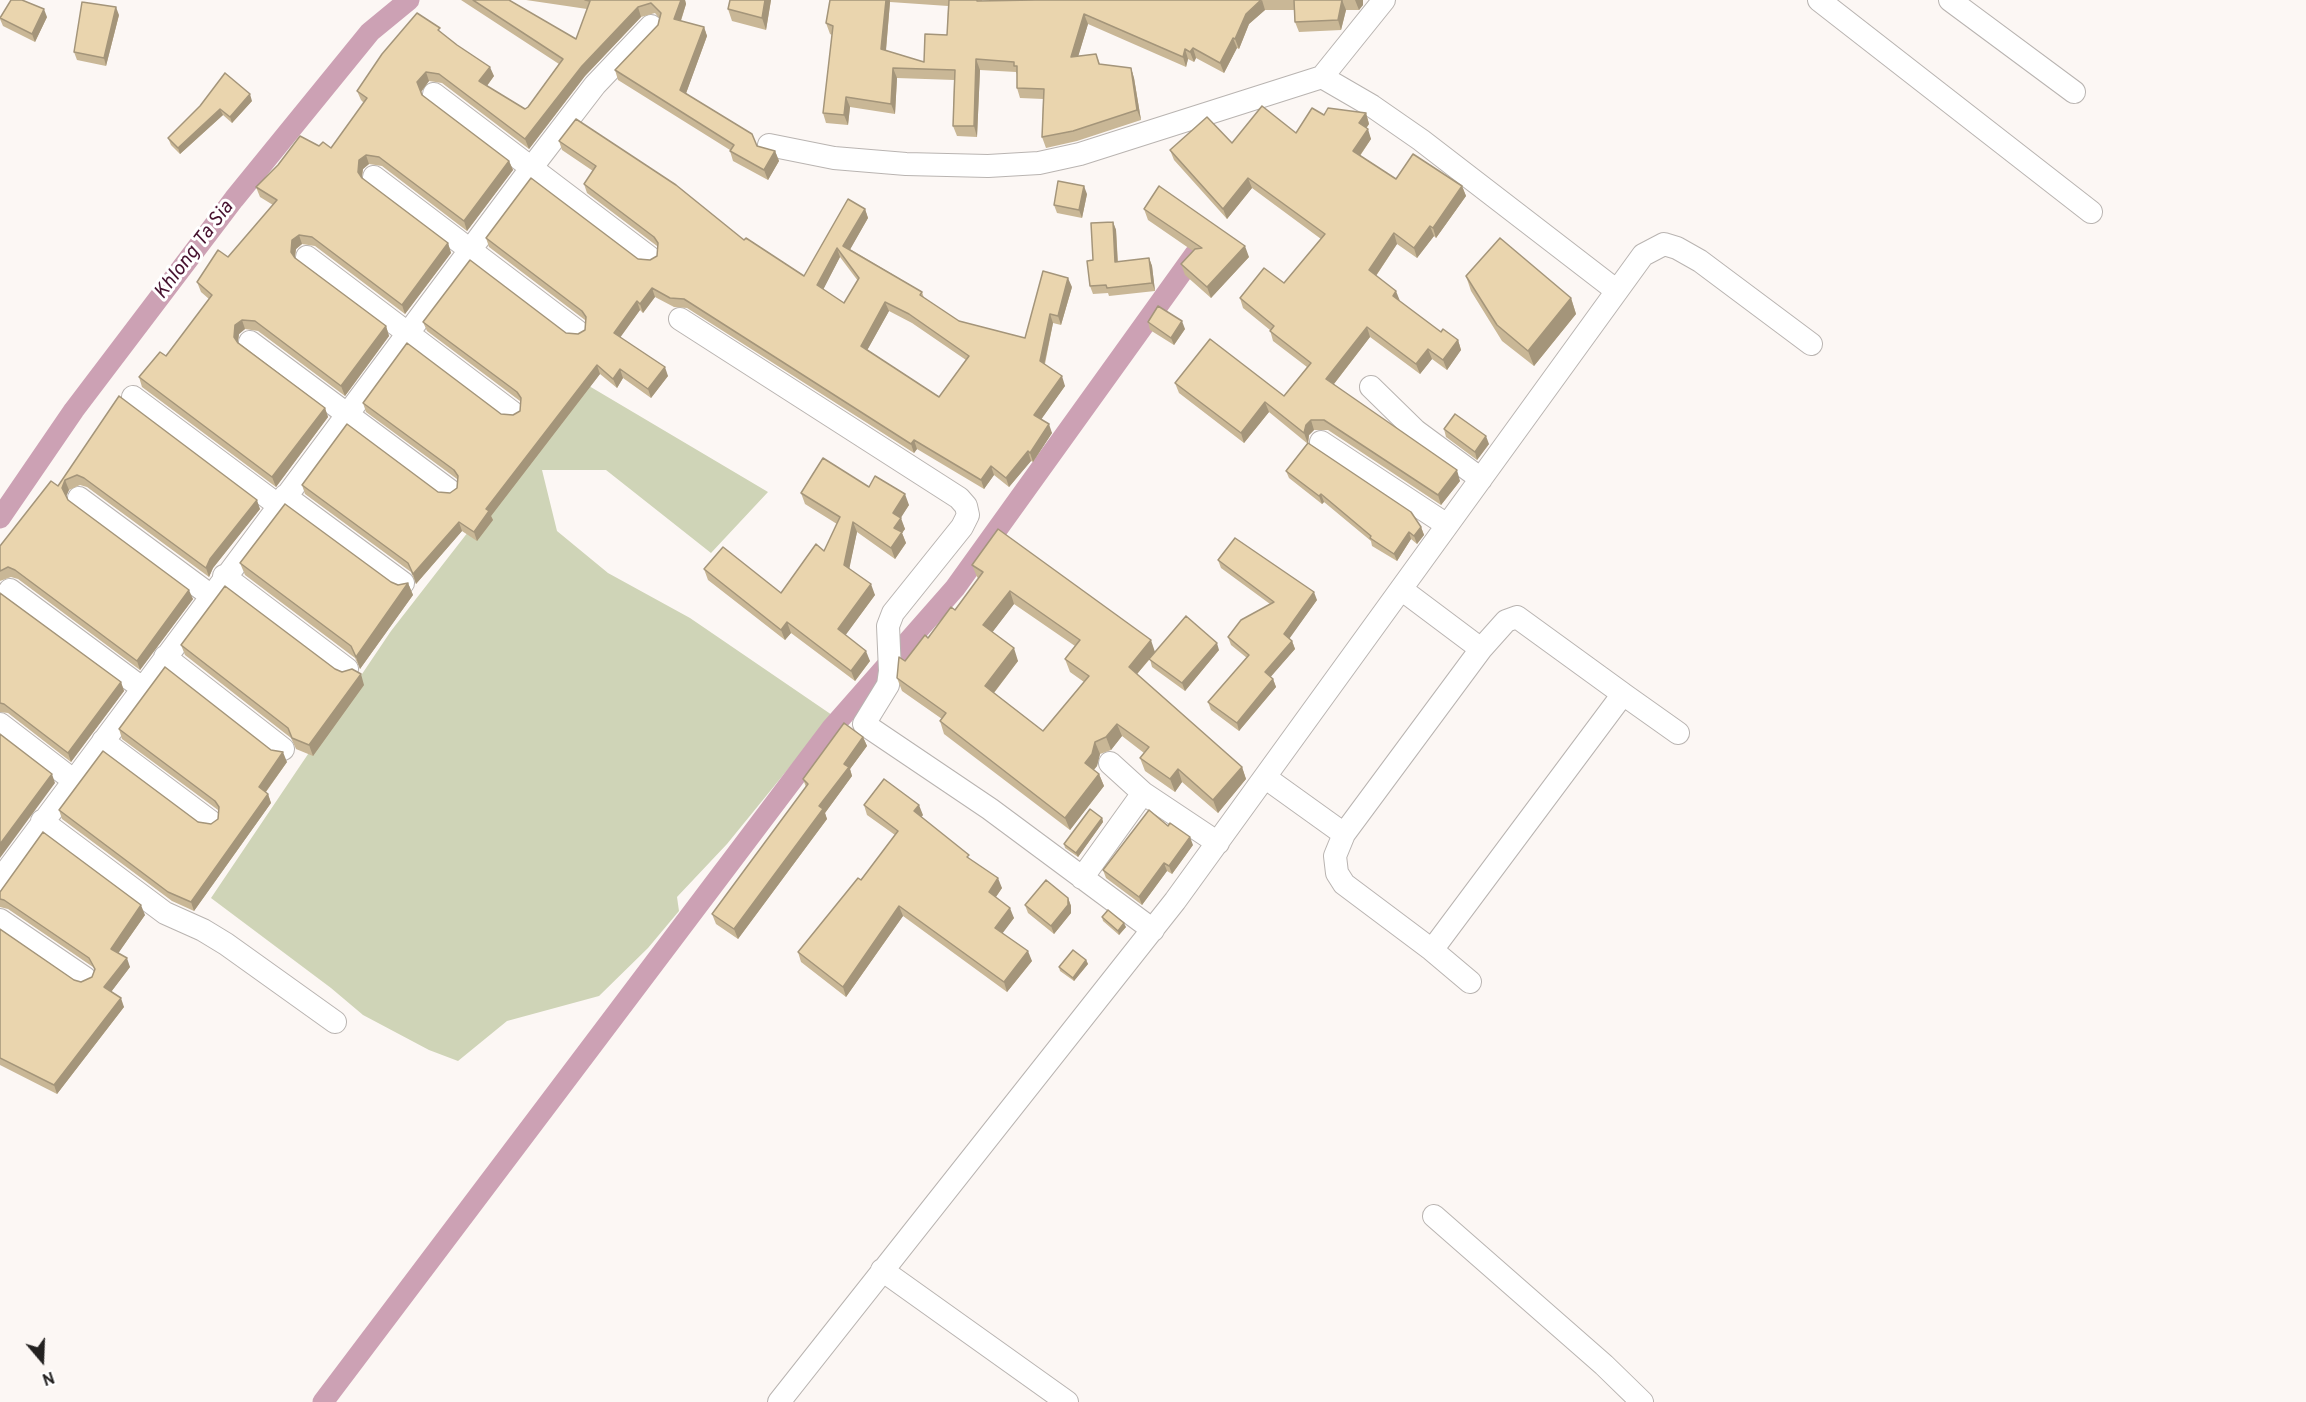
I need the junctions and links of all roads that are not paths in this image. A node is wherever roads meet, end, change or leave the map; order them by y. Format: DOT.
graph roads {
  1 [pos="1384,0"];
  2 [pos="1819,0"];
  3 [pos="1950,0"];
  4 [pos="651,26"];
  5 [pos="1322,77"];
  6 [pos="2074,92"];
  7 [pos="434,94"];
  8 [pos="769,145"];
  9 [pos="532,168"];
  10 [pos="374,177"];
  11 [pos="2091,212"];
  12 [pos="469,250"];
  13 [pos="308,257"];
  14 [pos="649,257"];
  15 [pos="1617,291"];
  16 [pos="680,319"];
  17 [pos="577,331"];
  18 [pos="408,332"];
  19 [pos="250,342"];
  20 [pos="1811,344"];
  21 [pos="1371,387"];
  22 [pos="133,397"];
  23 [pos="512,412"];
  24 [pos="348,414"];
  25 [pos="1321,442"];
  26 [pos="1481,479"];
  27 [pos="449,490"];
  28 [pos="79,498"];
  29 [pos="282,501"];
  30 [pos="1447,525"];
  31 [pos="224,576"];
  32 [pos="403,583"];
  33 [pos="1401,589"];
  34 [pos="10,590"];
  35 [pos="210,595"];
  36 [pos="1481,650"];
  37 [pos="165,657"];
  38 [pos="347,669"];
  39 [pos="142,688"];
  40 [pos="1623,694"];
  41 [pos="0,724"];
  42 [pos="1678,733"];
  43 [pos="103,741"];
  44 [pos="283,749"];
  45 [pos="1110,763"];
  46 [pos="1266,778"];
  47 [pos="73,780"];
  48 [pos="1143,792"];
  49 [pos="42,821"];
  50 [pos="210,821"];
  51 [pos="1344,834"];
  52 [pos="1218,843"];
  53 [pos="2,872"];
  54 [pos="1082,878"];
  55 [pos="0,920"];
  56 [pos="1153,930"];
  57 [pos="1432,950"];
  58 [pos="85,978"];
  59 [pos="1470,982"];
  60 [pos="335,1022"];
  61 [pos="1434,1216"];
  62 [pos="882,1270"];
  63 [pos="779,1402"];
  64 [pos="1067,1402"];
  65 [pos="1642,1402"];
  1 -- 5 [label="street"];
  2 -- 11 [label="street"];
  3 -- 6 [label="street"];
  4 -- 9 [label="street"];
  5 -- 8 [label="street"];
  5 -- 15 [label="street"];
  7 -- 9 [label="street"];
  9 -- 12 [label="street"];
  9 -- 14 [label="street"];
  10 -- 12 [label="street"];
  12 -- 17 [label="street"];
  12 -- 18 [label="street"];
  13 -- 18 [label="street"];
  15 -- 20 [label="street"];
  15 -- 26 [label="street"];
  16 -- 54 [label="street"];
  18 -- 23 [label="street"];
  18 -- 24 [label="street"];
  19 -- 24 [label="street"];
  21 -- 26 [label="street"];
  22 -- 29 [label="street"];
  24 -- 27 [label="street"];
  24 -- 29 [label="street"];
  25 -- 30 [label="street"];
  26 -- 30 [label="street"];
  28 -- 35 [label="street"];
  29 -- 31 [label="street"];
  29 -- 32 [label="street"];
  30 -- 33 [label="street"];
  31 -- 35 [label="street"];
  31 -- 38 [label="street"];
  33 -- 36 [label="street"];
  33 -- 46 [label="street"];
  34 -- 39 [label="street"];
  35 -- 37 [label="street"];
  36 -- 40 [label="street"];
  36 -- 51 [label="street"];
  37 -- 39 [label="street"];
  37 -- 44 [label="street"];
  39 -- 43 [label="street"];
  40 -- 42 [label="street"];
  40 -- 57 [label="street"];
  41 -- 47 [label="street"];
  43 -- 47 [label="street"];
  43 -- 50 [label="street"];
  45 -- 48 [label="street"];
  46 -- 51 [label="street"];
  46 -- 52 [label="street"];
  47 -- 49 [label="street"];
  48 -- 52 [label="street"];
  48 -- 54 [label="street"];
  49 -- 53 [label="street"];
  49 -- 60 [label="street"];
  51 -- 57 [label="street"];
  52 -- 56 [label="street"];
  54 -- 56 [label="street"];
  55 -- 58 [label="street"];
  56 -- 62 [label="street"];
  57 -- 59 [label="street"];
  61 -- 65 [label="street"];
  62 -- 63 [label="street"];
  62 -- 64 [label="street"];
}
